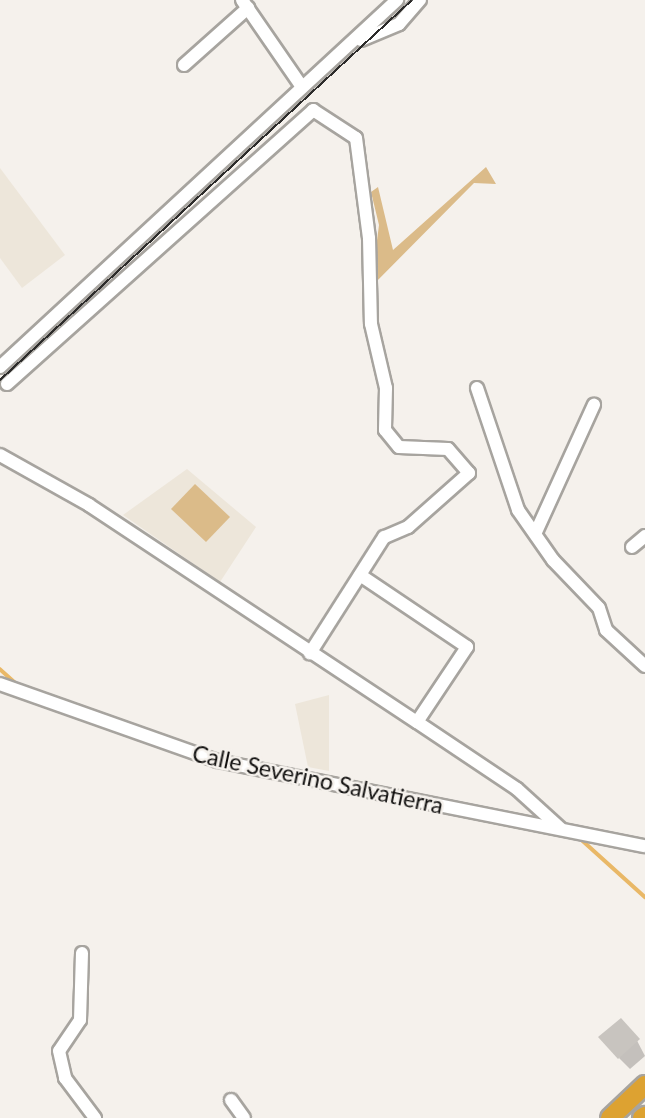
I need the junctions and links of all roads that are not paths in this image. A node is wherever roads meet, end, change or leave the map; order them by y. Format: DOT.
graph roads {
  1 [pos="397,0"];
  2 [pos="421,0"];
  3 [pos="245,4"];
  4 [pos="354,43"];
  5 [pos="184,65"];
  6 [pos="302,87"];
  7 [pos="275,112"];
  8 [pos="289,131"];
  9 [pos="0,367"];
  10 [pos="8,384"];
  11 [pos="477,388"];
  12 [pos="594,405"];
  13 [pos="0,455"];
  14 [pos="537,532"];
  15 [pos="645,536"];
  16 [pos="632,547"];
  17 [pos="360,575"];
  18 [pos="310,653"];
  19 [pos="645,666"];
  20 [pos="0,684"];
  21 [pos="417,722"];
  22 [pos="560,828"];
  23 [pos="645,846"];
  24 [pos="82,953"];
  25 [pos="645,1085"];
  26 [pos="231,1100"];
  27 [pos="95,1118"];
  28 [pos="244,1118"];
  29 [pos="610,1118"];
  1 -- 4 [label="street"];
  2 -- 4 [label="street"];
  3 -- 5 [label="street"];
  3 -- 6 [label="street"];
  4 -- 6 [label="street"];
  6 -- 7 [label="street"];
  7 -- 8 [label="street"];
  7 -- 9 [label="street"];
  8 -- 10 [label="street"];
  8 -- 17 [label="street"];
  11 -- 14 [label="street"];
  12 -- 14 [label="street"];
  13 -- 18 [label="street"];
  14 -- 19 [label="street"];
  15 -- 16 [label="street"];
  17 -- 18 [label="street"];
  17 -- 21 [label="street"];
  18 -- 21 [label="street"];
  20 -- 22 [label="street, Calle Severino Salvatierra"];
  21 -- 22 [label="street"];
  22 -- 23 [label="street, Calle Severino Salvatierra"];
  24 -- 27 [label="street"];
  25 -- 29 [label="highway"];
  26 -- 28 [label="street"];
}
